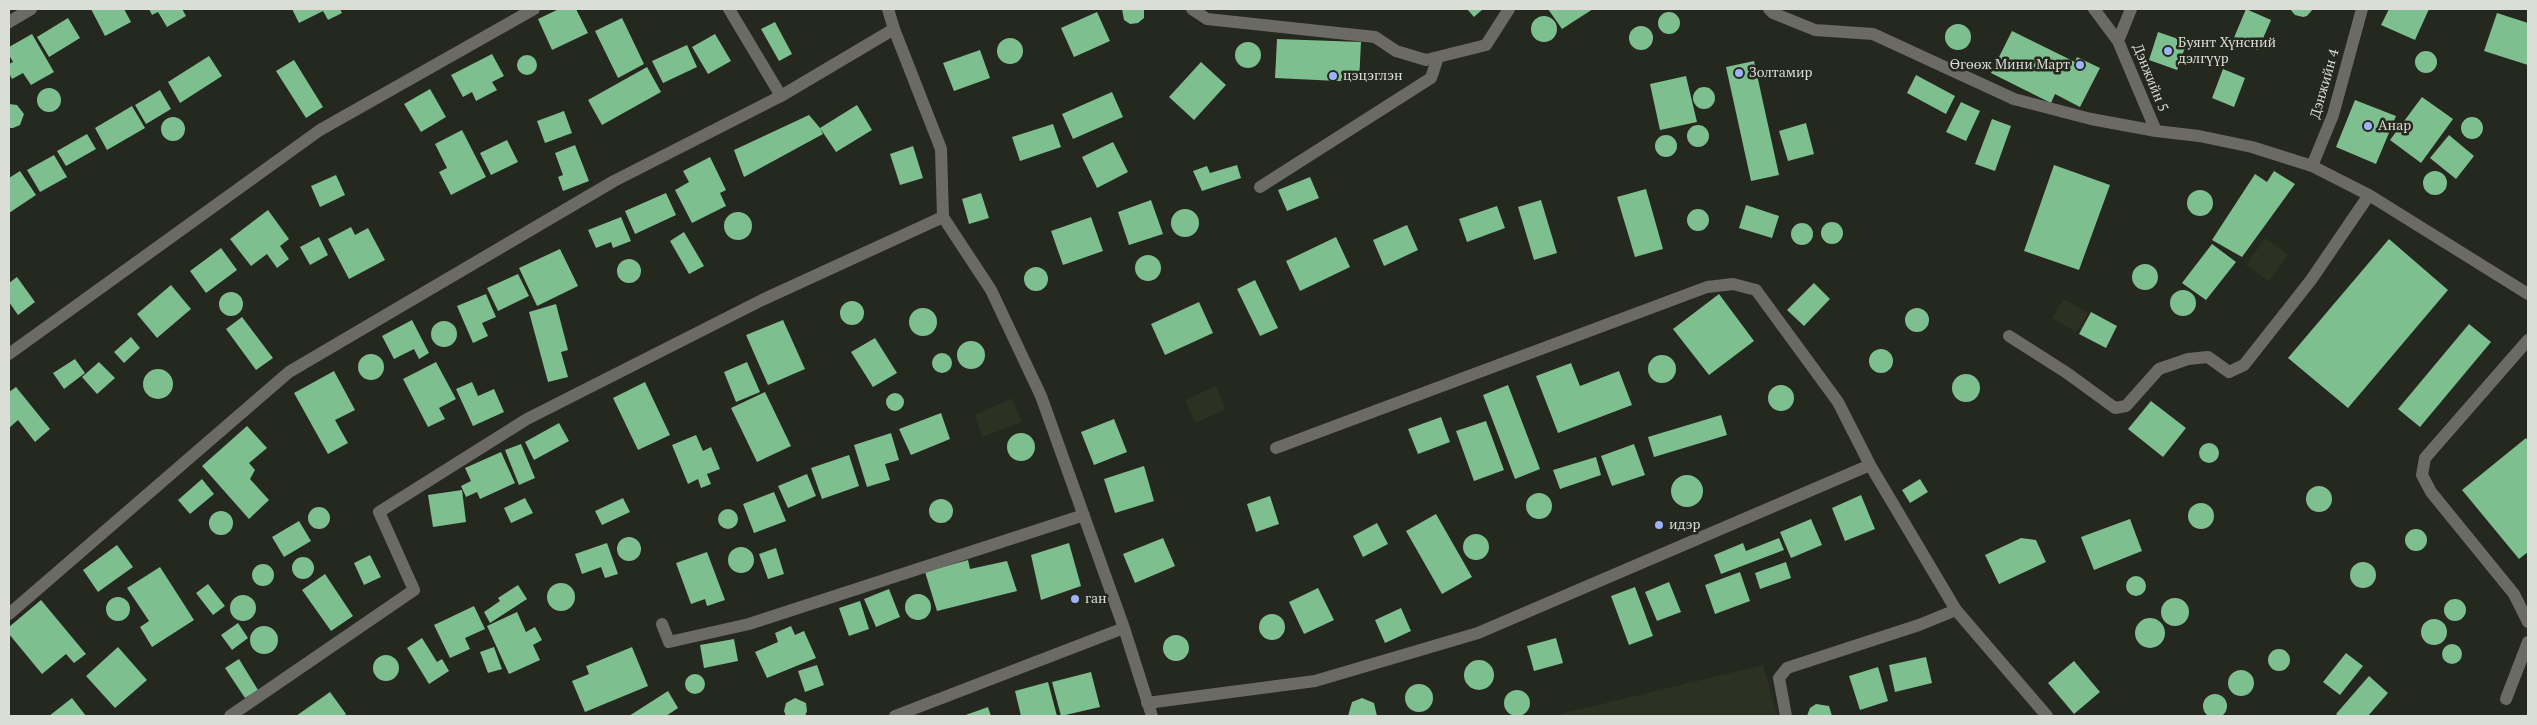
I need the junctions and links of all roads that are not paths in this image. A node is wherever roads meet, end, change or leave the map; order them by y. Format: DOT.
graph roads {
  1 [pos="31,9"];
  2 [pos="534,9"];
  3 [pos="729,9"];
  4 [pos="888,9"];
  5 [pos="1192,9"];
  6 [pos="1509,9"];
  7 [pos="1769,9"];
  8 [pos="2094,9"];
  9 [pos="2131,9"];
  10 [pos="2362,9"];
  11 [pos="9,22"];
  12 [pos="894,29"];
  13 [pos="2118,41"];
  14 [pos="1438,57"];
  15 [pos="781,96"];
  16 [pos="2156,131"];
  17 [pos="2312,166"];
  18 [pos="1260,187"];
  19 [pos="2369,195"];
  20 [pos="943,217"];
  21 [pos="2528,294"];
  22 [pos="2009,336"];
  23 [pos="2528,340"];
  24 [pos="9,354"];
  25 [pos="1276,448"];
  26 [pos="1870,465"];
  27 [pos="1084,515"];
  28 [pos="1956,610"];
  29 [pos="9,614"];
  30 [pos="2528,622"];
  31 [pos="662,624"];
  32 [pos="1124,628"];
  33 [pos="2528,642"];
  34 [pos="2506,700"];
  35 [pos="1147,703"];
  36 [pos="230,716"];
  37 [pos="895,716"];
  38 [pos="1152,716"];
  39 [pos="1786,716"];
  40 [pos="2046,716"];
  1 -- 11 [label="street"];
  2 -- 24 [label="street"];
  3 -- 15 [label="street"];
  4 -- 12 [label="street"];
  5 -- 14 [label="street"];
  6 -- 14 [label="street"];
  7 -- 16 [label="street"];
  8 -- 13 [label="street"];
  9 -- 13 [label="street, Дэнжийн 5"];
  10 -- 17 [label="street, Дэнжийн 4"];
  12 -- 15 [label="street"];
  12 -- 20 [label="street"];
  13 -- 16 [label="street, Дэнжийн 5"];
  14 -- 18 [label="street"];
  15 -- 29 [label="street"];
  16 -- 17 [label="street"];
  17 -- 19 [label="street"];
  19 -- 21 [label="street"];
  19 -- 22 [label="street"];
  20 -- 27 [label="street"];
  20 -- 36 [label="street"];
  23 -- 30 [label="street"];
  25 -- 26 [label="street"];
  26 -- 28 [label="street"];
  26 -- 35 [label="street"];
  27 -- 31 [label="street"];
  27 -- 32 [label="street"];
  28 -- 39 [label="street"];
  28 -- 40 [label="street"];
  32 -- 35 [label="street"];
  32 -- 37 [label="street"];
  33 -- 34 [label="street"];
  35 -- 38 [label="street"];
}
